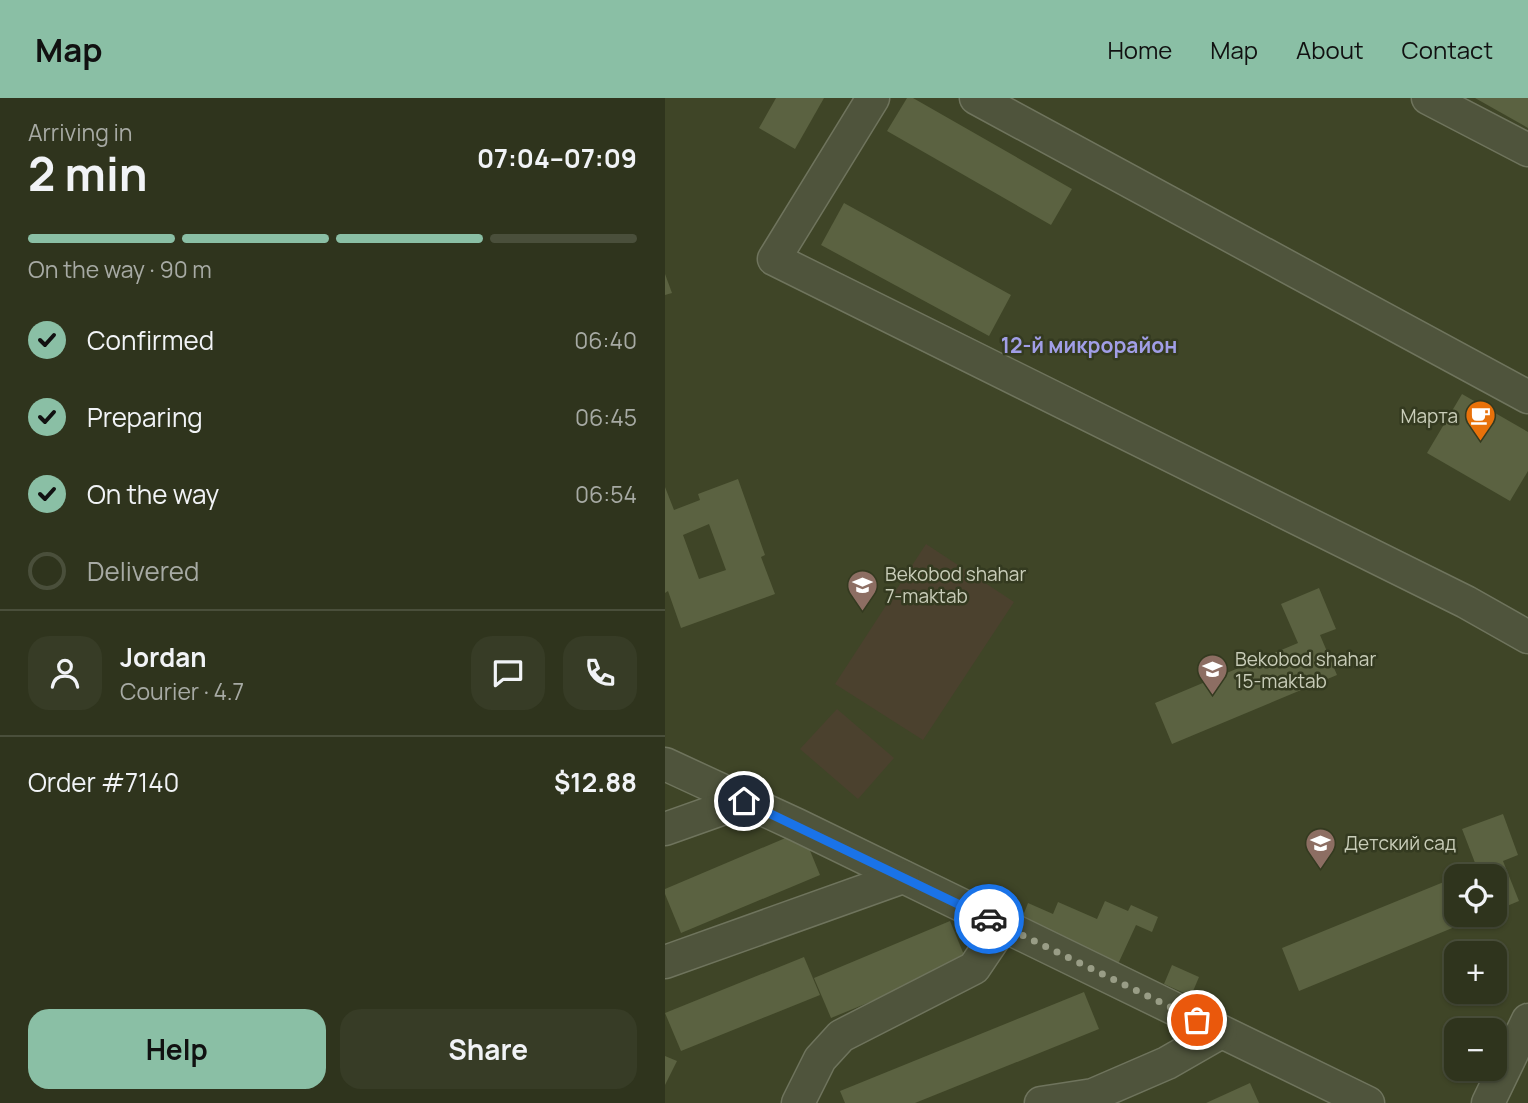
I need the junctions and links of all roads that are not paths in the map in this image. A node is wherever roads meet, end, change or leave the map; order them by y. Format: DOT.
graph roads {
  1 [pos="873,98"];
  2 [pos="976,98"];
  3 [pos="1428,98"];
  4 [pos="1528,150"];
  5 [pos="1528,397"];
  6 [pos="1528,637"];
  7 [pos="665,764"];
  8 [pos="744,801"];
  9 [pos="665,829"];
  10 [pos="902,877"];
  11 [pos="1003,925"];
  12 [pos="665,962"];
  13 [pos="1528,1020"];
  14 [pos="1221,1032"];
  15 [pos="1311,1090"];
  16 [pos="798,1103"];
  17 [pos="1044,1103"];
  18 [pos="1368,1103"];
  19 [pos="1488,1103"];
  1 -- 6 [label="street"];
  2 -- 5 [label="street"];
  3 -- 4 [label="street"];
  7 -- 8 [label="street"];
  8 -- 9 [label="street"];
  8 -- 10 [label="street"];
  10 -- 11 [label="street"];
  10 -- 12 [label="street"];
  11 -- 14 [label="street"];
  11 -- 16 [label="street"];
  13 -- 19 [label="street"];
  14 -- 15 [label="street"];
  14 -- 17 [label="street"];
  15 -- 18 [label="street"];
}
